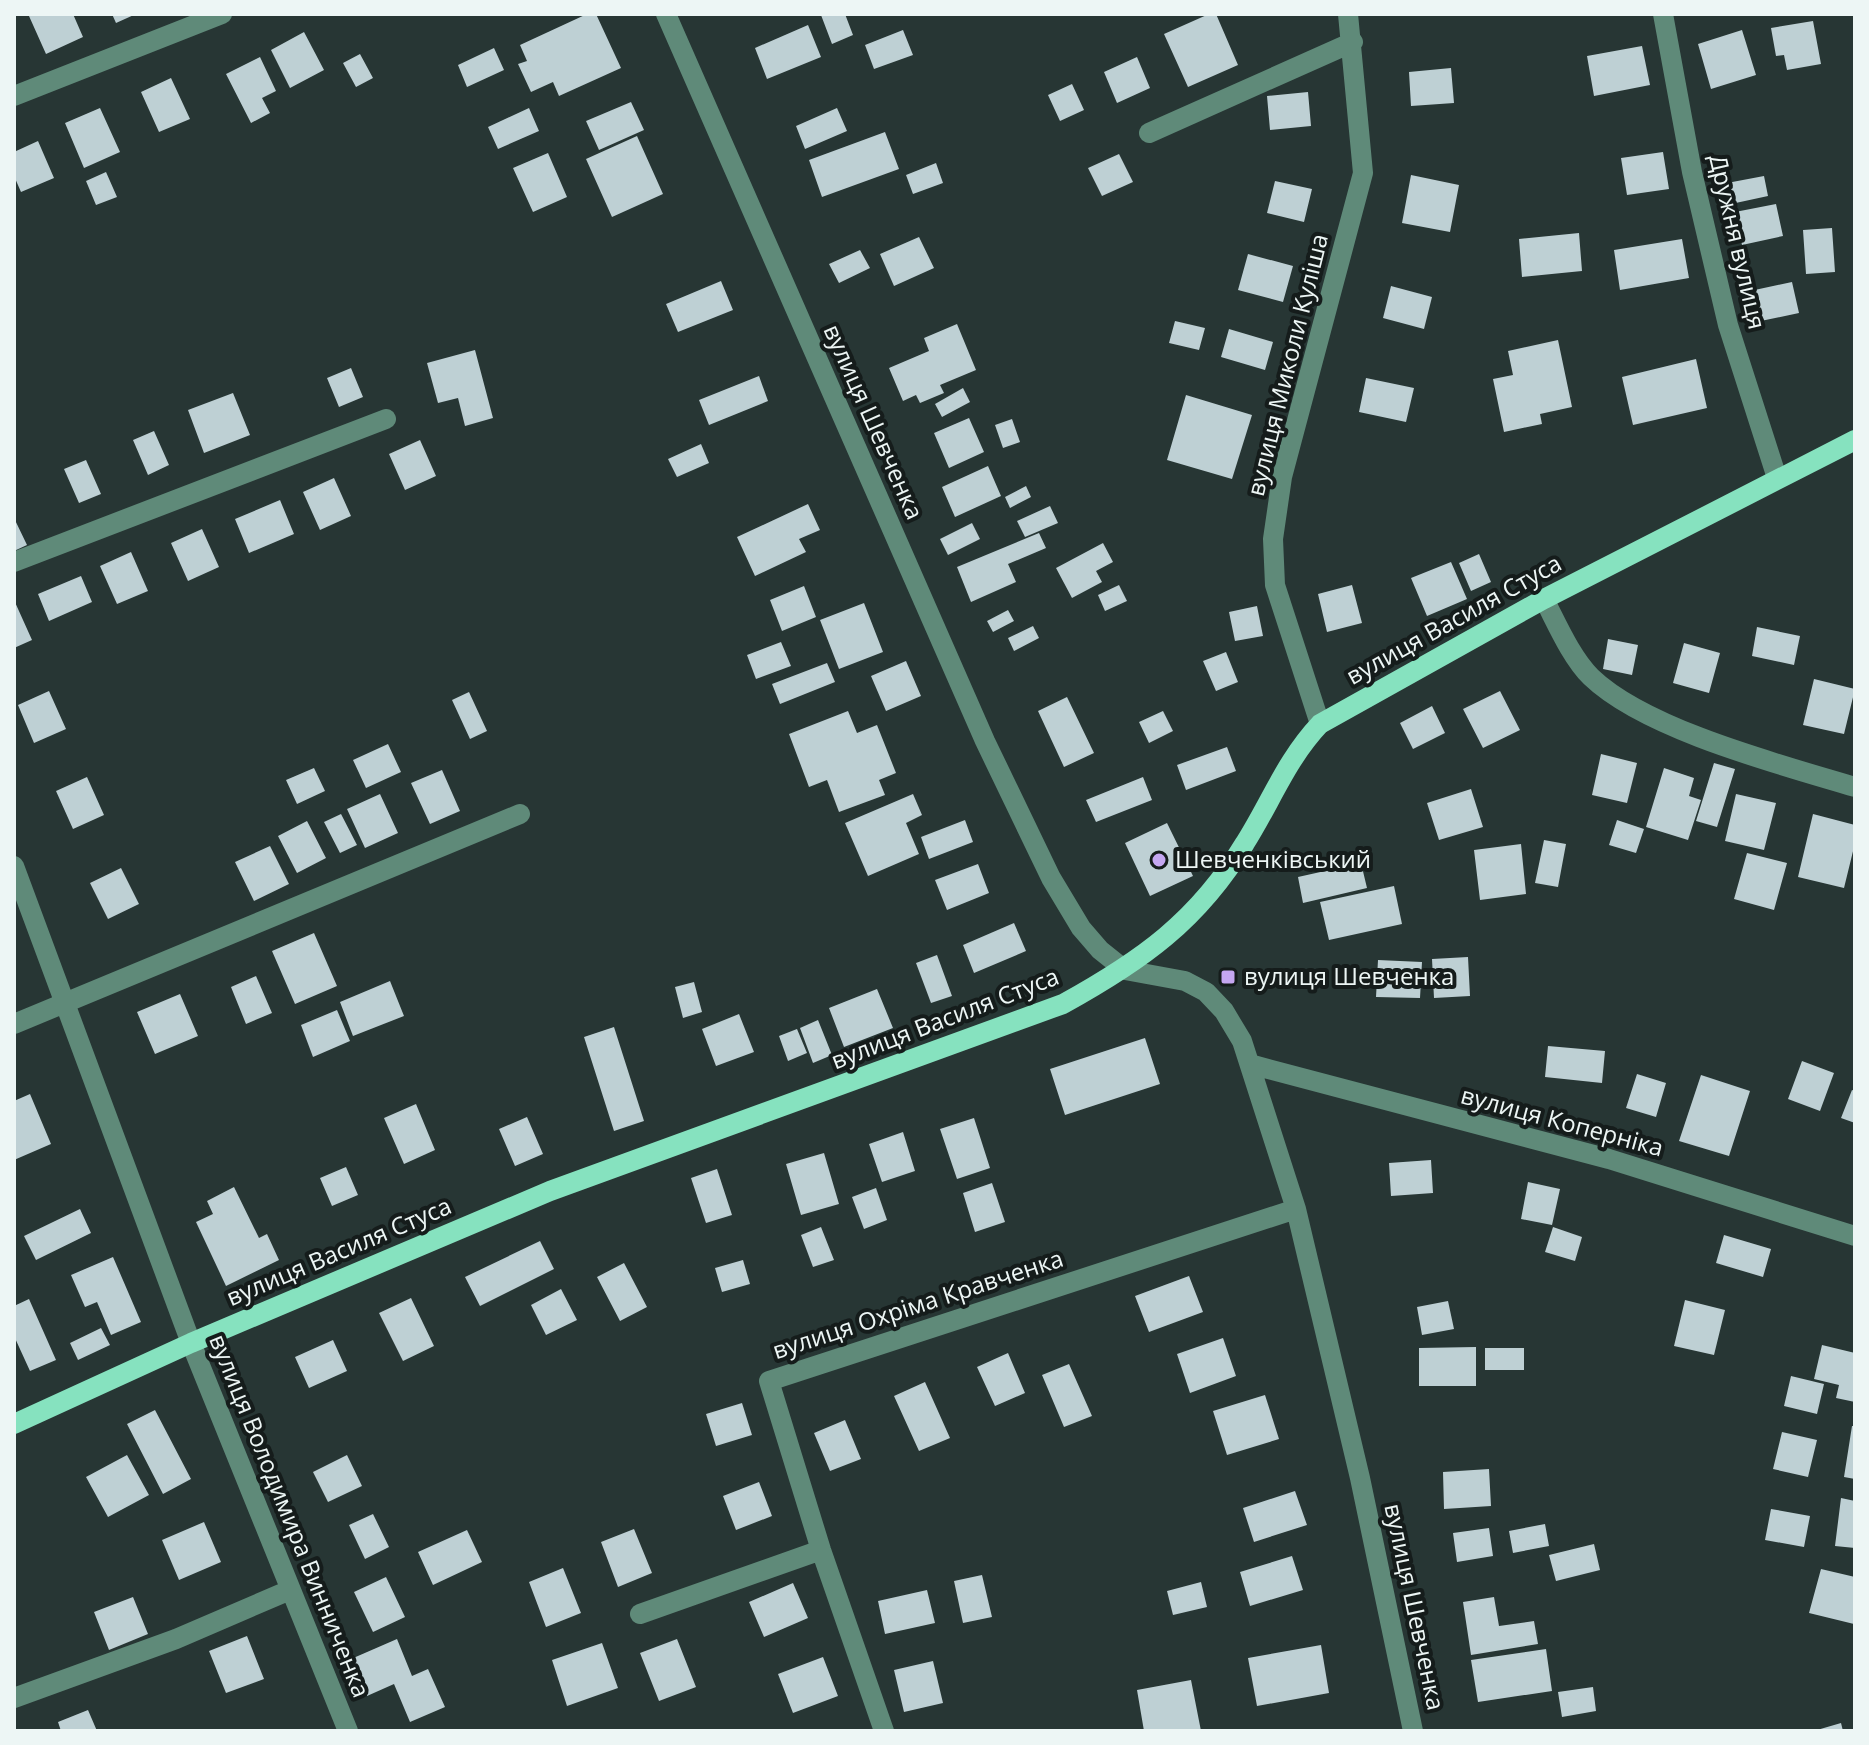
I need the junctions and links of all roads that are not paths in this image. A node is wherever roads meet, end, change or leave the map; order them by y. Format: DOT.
graph roads {
  1 [pos="222,14"];
  2 [pos="666,14"];
  3 [pos="1348,14"];
  4 [pos="1663,14"];
  5 [pos="1353,42"];
  6 [pos="14,96"];
  7 [pos="1149,133"];
  8 [pos="386,419"];
  9 [pos="1855,440"];
  10 [pos="1777,478"];
  11 [pos="14,562"];
  12 [pos="1544,599"];
  13 [pos="1320,724"];
  14 [pos="1855,787"];
  15 [pos="520,814"];
  16 [pos="14,866"];
  17 [pos="1125,970"];
  18 [pos="66,1005"];
  19 [pos="14,1024"];
  20 [pos="1253,1065"];
  21 [pos="1296,1209"];
  22 [pos="1855,1236"];
  23 [pos="191,1343"];
  24 [pos="14,1424"];
  25 [pos="821,1550"];
  26 [pos="290,1590"];
  27 [pos="640,1614"];
  28 [pos="14,1698"];
  29 [pos="348,1731"];
  30 [pos="884,1731"];
  31 [pos="1413,1731"];
  1 -- 6 [label="street"];
  2 -- 17 [label="street, вулиця Шевченка"];
  3 -- 5 [label="street, вулиця Миколи Куліша"];
  4 -- 10 [label="street, Дружня вулиця"];
  5 -- 7 [label="street"];
  5 -- 13 [label="street, вулиця Миколи Куліша"];
  8 -- 11 [label="street"];
  9 -- 10 [label="main road, вулиця Василя Стуса"];
  10 -- 12 [label="main road, вулиця Василя Стуса"];
  12 -- 13 [label="main road, вулиця Василя Стуса"];
  12 -- 14 [label="street"];
  13 -- 17 [label="main road, вулиця Василя Стуса"];
  15 -- 18 [label="street"];
  16 -- 18 [label="street, вулиця Володимира Винниченка"];
  17 -- 20 [label="street, вулиця Шевченка"];
  17 -- 23 [label="main road, вулиця Василя Стуса"];
  18 -- 19 [label="street"];
  18 -- 23 [label="street, вулиця Володимира Винниченка"];
  20 -- 21 [label="street, вулиця Шевченка"];
  20 -- 22 [label="street, вулиця Коперніка"];
  21 -- 25 [label="street, вулиця Охріма Кравченка"];
  21 -- 31 [label="street, вулиця Шевченка"];
  23 -- 24 [label="main road, вулиця Василя Стуса"];
  23 -- 26 [label="street, вулиця Володимира Винниченка"];
  25 -- 27 [label="street"];
  25 -- 30 [label="street, вулиця Охріма Кравченка"];
  26 -- 28 [label="street"];
  26 -- 29 [label="street, вулиця Володимира Винниченка"];
}
